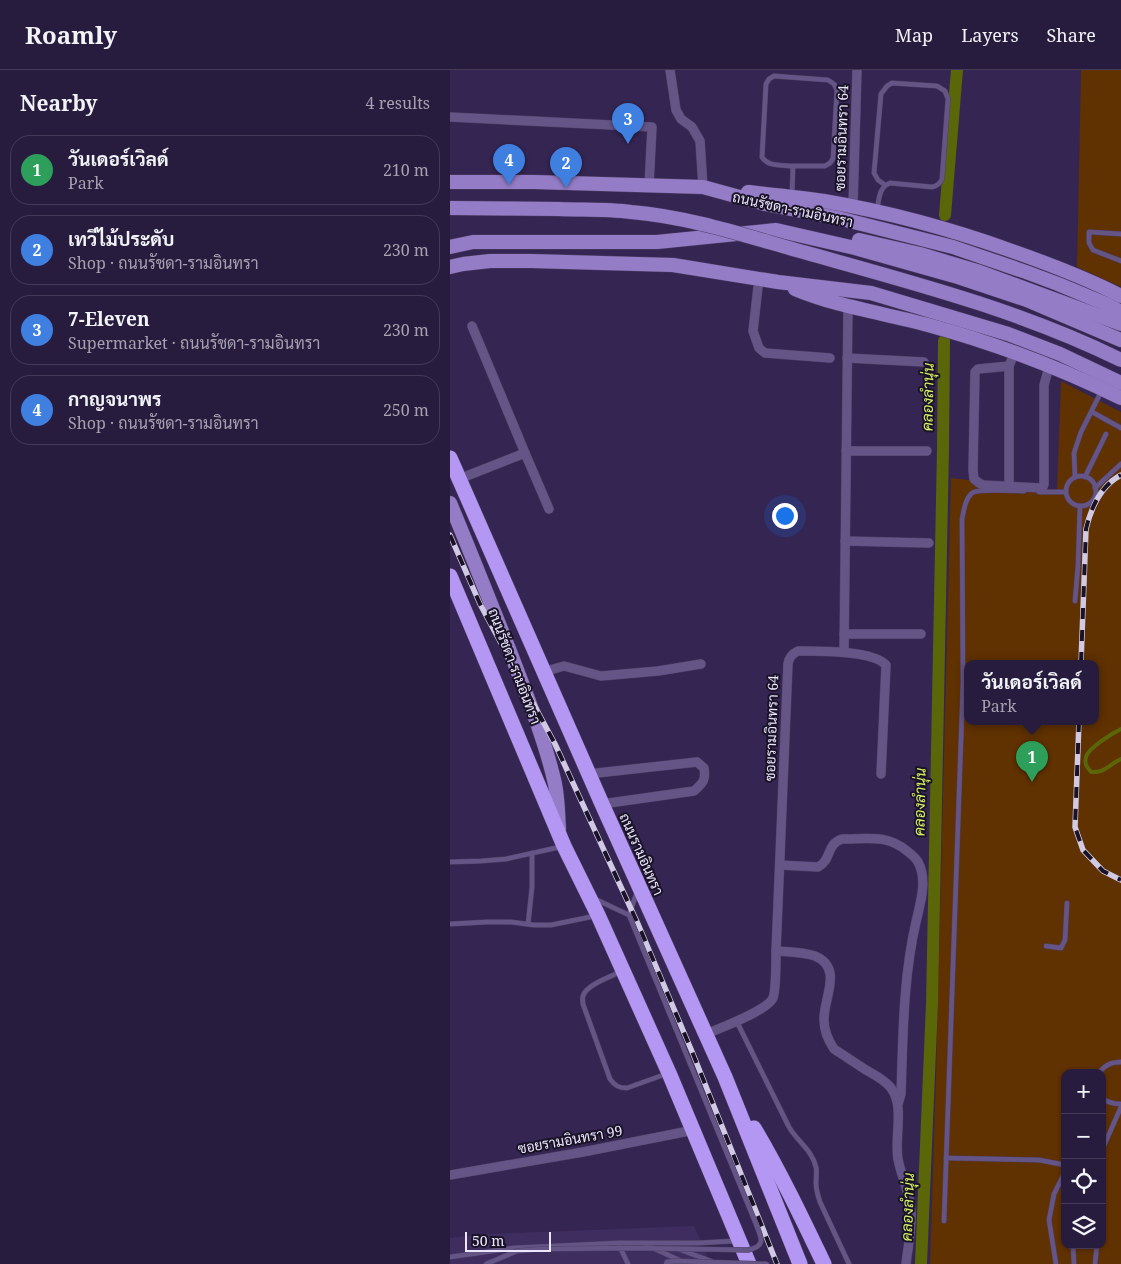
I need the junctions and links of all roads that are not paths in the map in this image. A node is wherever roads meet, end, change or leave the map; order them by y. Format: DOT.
graph roads {
  1 [pos="670,70"];
  2 [pos="857,70"];
  3 [pos="450,117"];
  4 [pos="793,166"];
  5 [pos="450,182"];
  6 [pos="885,185"];
  7 [pos="649,186"];
  8 [pos="703,188"];
  9 [pos="792,197"];
  10 [pos="853,206"];
  11 [pos="450,208"];
  12 [pos="877,211"];
  13 [pos="776,230"];
  14 [pos="1121,234"];
  15 [pos="450,248"];
  16 [pos="1121,261"];
  17 [pos="450,266"];
  18 [pos="758,278"];
  19 [pos="778,282"];
  20 [pos="1121,296"];
  21 [pos="848,307"];
  22 [pos="1121,312"];
  23 [pos="1121,324"];
  24 [pos="472,326"];
  25 [pos="1121,340"];
  26 [pos="830,358"];
  27 [pos="847,358"];
  28 [pos="1012,360"];
  29 [pos="1121,360"];
  30 [pos="924,362"];
  31 [pos="1049,366"];
  32 [pos="1121,383"];
  33 [pos="1102,389"];
  34 [pos="1121,398"];
  35 [pos="1092,412"];
  36 [pos="1121,428"];
  37 [pos="1106,434"];
  38 [pos="846,451"];
  39 [pos="927,451"];
  40 [pos="525,453"];
  41 [pos="450,458"];
  42 [pos="1121,464"];
  43 [pos="1084,476"];
  44 [pos="1075,477"];
  45 [pos="459,480"];
  46 [pos="1009,487"];
  47 [pos="1095,488"];
  48 [pos="1066,492"];
  49 [pos="450,503"];
  50 [pos="1080,506"];
  51 [pos="549,509"];
  52 [pos="845,541"];
  53 [pos="929,543"];
  54 [pos="450,576"];
  55 [pos="1075,601"];
  56 [pos="844,634"];
  57 [pos="921,634"];
  58 [pos="844,652"];
  59 [pos="701,664"];
  60 [pos="543,672"];
  61 [pos="588,774"];
  62 [pos="881,774"];
  63 [pos="602,804"];
  64 [pos="561,841"];
  65 [pos="532,853"];
  66 [pos="450,862"];
  67 [pos="780,865"];
  68 [pos="639,886"];
  69 [pos="589,896"];
  70 [pos="1067,903"];
  71 [pos="598,915"];
  72 [pos="629,915"];
  73 [pos="450,924"];
  74 [pos="528,924"];
  75 [pos="1046,946"];
  76 [pos="776,952"];
  77 [pos="623,971"];
  78 [pos="737,1022"];
  79 [pos="706,1034"];
  80 [pos="1121,1062"];
  81 [pos="1101,1069"];
  82 [pos="669,1073"];
  83 [pos="725,1077"];
  84 [pos="1106,1100"];
  85 [pos="898,1104"];
  86 [pos="1121,1105"];
  87 [pos="694,1130"];
  88 [pos="1106,1141"];
  89 [pos="946,1158"];
  90 [pos="1061,1164"];
  91 [pos="450,1175"];
  92 [pos="1061,1180"];
  93 [pos="944,1221"];
  94 [pos="738,1240"];
  95 [pos="618,1243"];
  96 [pos="641,1243"];
  97 [pos="674,1248"];
  98 [pos="1073,1249"];
  99 [pos="1096,1249"];
  100 [pos="450,1257"];
  101 [pos="714,1262"];
  102 [pos="486,1264"];
  103 [pos="628,1264"];
  104 [pos="666,1264"];
  105 [pos="684,1264"];
  106 [pos="749,1264"];
  107 [pos="767,1264"];
  108 [pos="800,1264"];
  109 [pos="824,1264"];
  110 [pos="850,1264"];
  111 [pos="906,1264"];
  112 [pos="1056,1264"];
  113 [pos="1074,1264"];
  114 [pos="1095,1264"];
  1 -- 8 [label="street"];
  2 -- 10 [label="street, ซอยรามอินทรา 64"];
  3 -- 7 [label="street"];
  4 -- 4 [label="lane"];
  4 -- 9 [label="lane"];
  5 -- 7 [label="main road, ถนนรัชดา-รามอินทรา"];
  6 -- 6 [label="lane"];
  6 -- 12 [label="lane"];
  7 -- 8 [label="main road, ถนนรัชดา-รามอินทรา"];
  8 -- 9 [label="main road"];
  8 -- 22 [label="main road, ถนนรัชดา-รามอินทรา"];
  9 -- 10 [label="main road"];
  10 -- 12 [label="main road"];
  11 -- 29 [label="main road, bridge"];
  12 -- 20 [label="main road"];
  13 -- 15 [label="main road, ถนนรัชดา-รามอินทรา"];
  13 -- 23 [label="main road"];
  13 -- 25 [label="main road, ถนนรัชดา-รามอินทรา"];
  14 -- 16 [label="lane"];
  17 -- 18 [label="main road"];
  18 -- 19 [label="main road"];
  18 -- 26 [label="street"];
  19 -- 21 [label="main road"];
  19 -- 32 [label="main road"];
  21 -- 27 [label="street"];
  21 -- 28 [label="main road"];
  24 -- 40 [label="street"];
  27 -- 30 [label="street"];
  27 -- 38 [label="street"];
  28 -- 31 [label="main road"];
  28 -- 46 [label="street"];
  28 -- 46 [label="street"];
  31 -- 33 [label="main road"];
  31 -- 46 [label="street"];
  33 -- 34 [label="main road"];
  33 -- 35 [label="lane"];
  35 -- 36 [label="lane"];
  35 -- 44 [label="lane"];
  37 -- 43 [label="lane"];
  38 -- 39 [label="street"];
  38 -- 52 [label="street"];
  40 -- 45 [label="street"];
  40 -- 51 [label="street"];
  41 -- 45 [label="highway, ถนนรามอินทรา"];
  42 -- 47 [label="lane"];
  43 -- 44 [label="lane"];
  43 -- 47 [label="lane"];
  44 -- 48 [label="lane"];
  45 -- 60 [label="highway, ถนนรามอินทรา"];
  47 -- 50 [label="lane"];
  48 -- 50 [label="lane"];
  48 -- 89 [label="lane"];
  49 -- 64 [label="main road, ถนนรัชดา-รามอินทรา"];
  50 -- 55 [label="lane"];
  52 -- 53 [label="street"];
  52 -- 56 [label="street"];
  54 -- 64 [label="highway"];
  56 -- 57 [label="street"];
  56 -- 58 [label="street"];
  58 -- 62 [label="street, ซอยรามอินทรา 64"];
  58 -- 67 [label="street, ซอยรามอินทรา 64"];
  59 -- 60 [label="street"];
  60 -- 61 [label="highway, ถนนรามอินทรา"];
  61 -- 63 [label="highway, ถนนรามอินทรา"];
  61 -- 63 [label="street"];
  63 -- 68 [label="highway, ถนนรามอินทรา"];
  64 -- 65 [label="lane"];
  64 -- 69 [label="highway"];
  65 -- 66 [label="lane"];
  65 -- 74 [label="lane"];
  67 -- 76 [label="street, ซอยรามอินทรา 64"];
  67 -- 85 [label="street"];
  68 -- 72 [label="lane"];
  68 -- 79 [label="highway, ถนนรามอินทรา"];
  69 -- 71 [label="highway"];
  69 -- 72 [label="lane"];
  70 -- 75 [label="lane"];
  71 -- 74 [label="lane"];
  71 -- 77 [label="highway"];
  72 -- 97 [label="lane, bridge"];
  73 -- 74 [label="lane"];
  76 -- 78 [label="street, ซอยรามอินทรา 64"];
  76 -- 85 [label="street"];
  77 -- 82 [label="highway"];
  77 -- 82 [label="lane"];
  78 -- 79 [label="street, ซอยรามอินทรา 64"];
  78 -- 110 [label="lane"];
  79 -- 83 [label="highway, ถนนรามอินทรา"];
  80 -- 81 [label="lane"];
  82 -- 87 [label="highway"];
  83 -- 108 [label="highway, ถนนรามอินทรา"];
  83 -- 109 [label="highway"];
  84 -- 86 [label="lane"];
  85 -- 111 [label="street"];
  86 -- 88 [label="lane"];
  87 -- 91 [label="street, ซอยรามอินทรา 99"];
  87 -- 94 [label="highway"];
  89 -- 90 [label="lane"];
  89 -- 93 [label="lane"];
  92 -- 112 [label="lane"];
  94 -- 96 [label="lane"];
  94 -- 106 [label="highway"];
  95 -- 96 [label="lane"];
  95 -- 100 [label="lane"];
  95 -- 103 [label="lane"];
  96 -- 105 [label="lane"];
  97 -- 101 [label="lane, bridge"];
  97 -- 102 [label="lane, bridge"];
  98 -- 113 [label="lane"];
  99 -- 114 [label="lane"];
  101 -- 104 [label="lane, bridge"];
  101 -- 107 [label="lane, bridge"];
}
